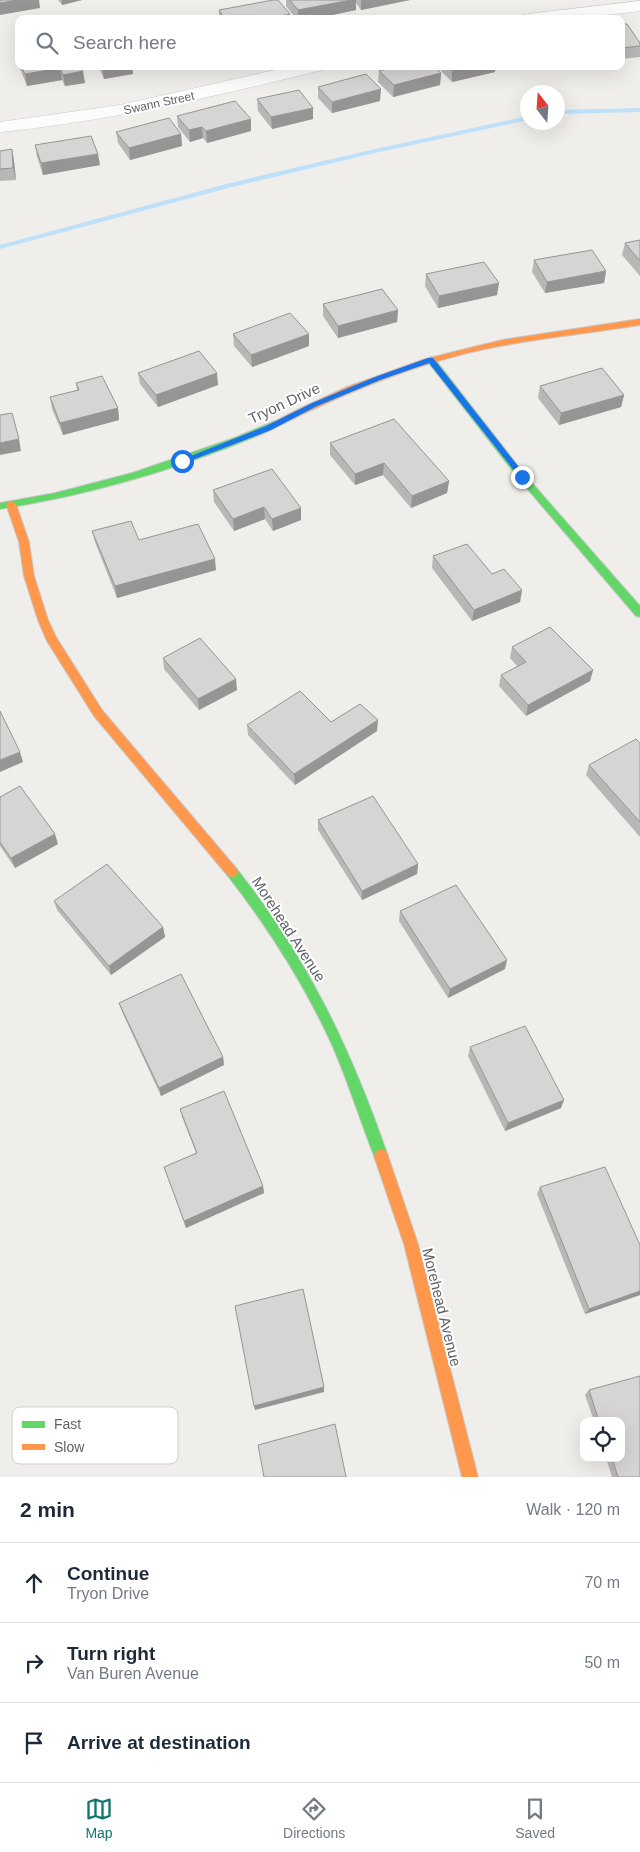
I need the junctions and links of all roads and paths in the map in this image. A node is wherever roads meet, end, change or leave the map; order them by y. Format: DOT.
graph roads {
  1 [pos="636,4"];
  2 [pos="557,15"];
  3 [pos="299,70"];
  4 [pos="0,127"];
  5 [pos="640,322"];
  6 [pos="431,360"];
  7 [pos="5,505"];
  8 [pos="640,612"];
  9 [pos="470,1477"];
  1 -- 2 [label="street"];
  3 -- 4 [label="street, Swann Street"];
  5 -- 6 [label="street, Tryon Drive"];
  6 -- 7 [label="street, Tryon Drive"];
  6 -- 8 [label="street"];
  7 -- 9 [label="street, Morehead Avenue"];
}
